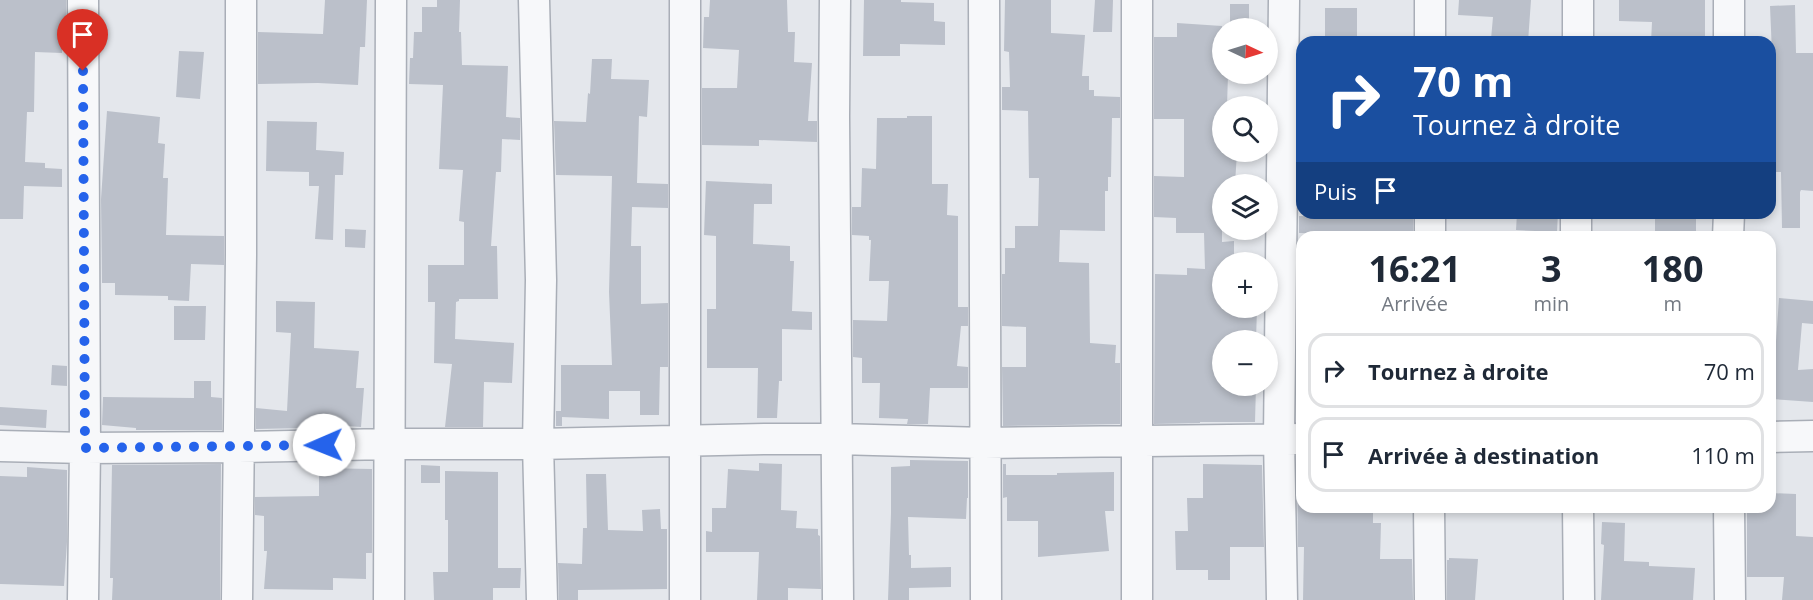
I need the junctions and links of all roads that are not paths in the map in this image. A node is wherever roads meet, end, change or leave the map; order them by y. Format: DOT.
graph roads {
  1 [pos="83,0"];
  2 [pos="241,0"];
  3 [pos="391,0"];
  4 [pos="534,0"];
  5 [pos="685,0"];
  6 [pos="835,0"];
  7 [pos="984,0"];
  8 [pos="1137,0"];
  9 [pos="1284,0"];
  10 [pos="1431,0"];
  11 [pos="1578,0"];
  12 [pos="1729,0"];
  13 [pos="1430,36"];
  14 [pos="1578,36"];
  15 [pos="1729,36"];
  16 [pos="1813,436"];
  17 [pos="1776,437"];
  18 [pos="837,439"];
  19 [pos="1291,439"];
  20 [pos="686,441"];
  21 [pos="1138,442"];
  22 [pos="985,443"];
  23 [pos="389,444"];
  24 [pos="538,444"];
  25 [pos="0,446"];
  26 [pos="238,447"];
  27 [pos="85,448"];
  28 [pos="1429,513"];
  29 [pos="1578,513"];
  30 [pos="1729,513"];
  31 [pos="83,600"];
  32 [pos="237,600"];
  33 [pos="389,600"];
  34 [pos="542,600"];
  35 [pos="685,600"];
  36 [pos="838,600"];
  37 [pos="986,600"];
  38 [pos="1137,600"];
  39 [pos="1282,600"];
  40 [pos="1430,600"];
  41 [pos="1579,600"];
  42 [pos="1730,600"];
  1 -- 27 [label="street"];
  2 -- 26 [label="street"];
  3 -- 23 [label="street"];
  4 -- 24 [label="street"];
  5 -- 20 [label="street"];
  6 -- 18 [label="street"];
  7 -- 22 [label="street"];
  8 -- 21 [label="street"];
  9 -- 19 [label="street"];
  10 -- 13 [label="street"];
  11 -- 14 [label="street"];
  12 -- 15 [label="street"];
  16 -- 17 [label="street"];
  18 -- 20 [label="street"];
  18 -- 22 [label="street"];
  18 -- 36 [label="street"];
  19 -- 21 [label="street"];
  19 -- 39 [label="street"];
  20 -- 24 [label="street"];
  20 -- 35 [label="street"];
  21 -- 22 [label="street"];
  21 -- 38 [label="street"];
  22 -- 37 [label="street"];
  23 -- 24 [label="street"];
  23 -- 26 [label="street"];
  23 -- 33 [label="street"];
  24 -- 34 [label="street"];
  25 -- 27 [label="street"];
  26 -- 27 [label="street"];
  26 -- 32 [label="street"];
  27 -- 31 [label="street"];
  28 -- 40 [label="street"];
  29 -- 41 [label="street"];
  30 -- 42 [label="street"];
}
